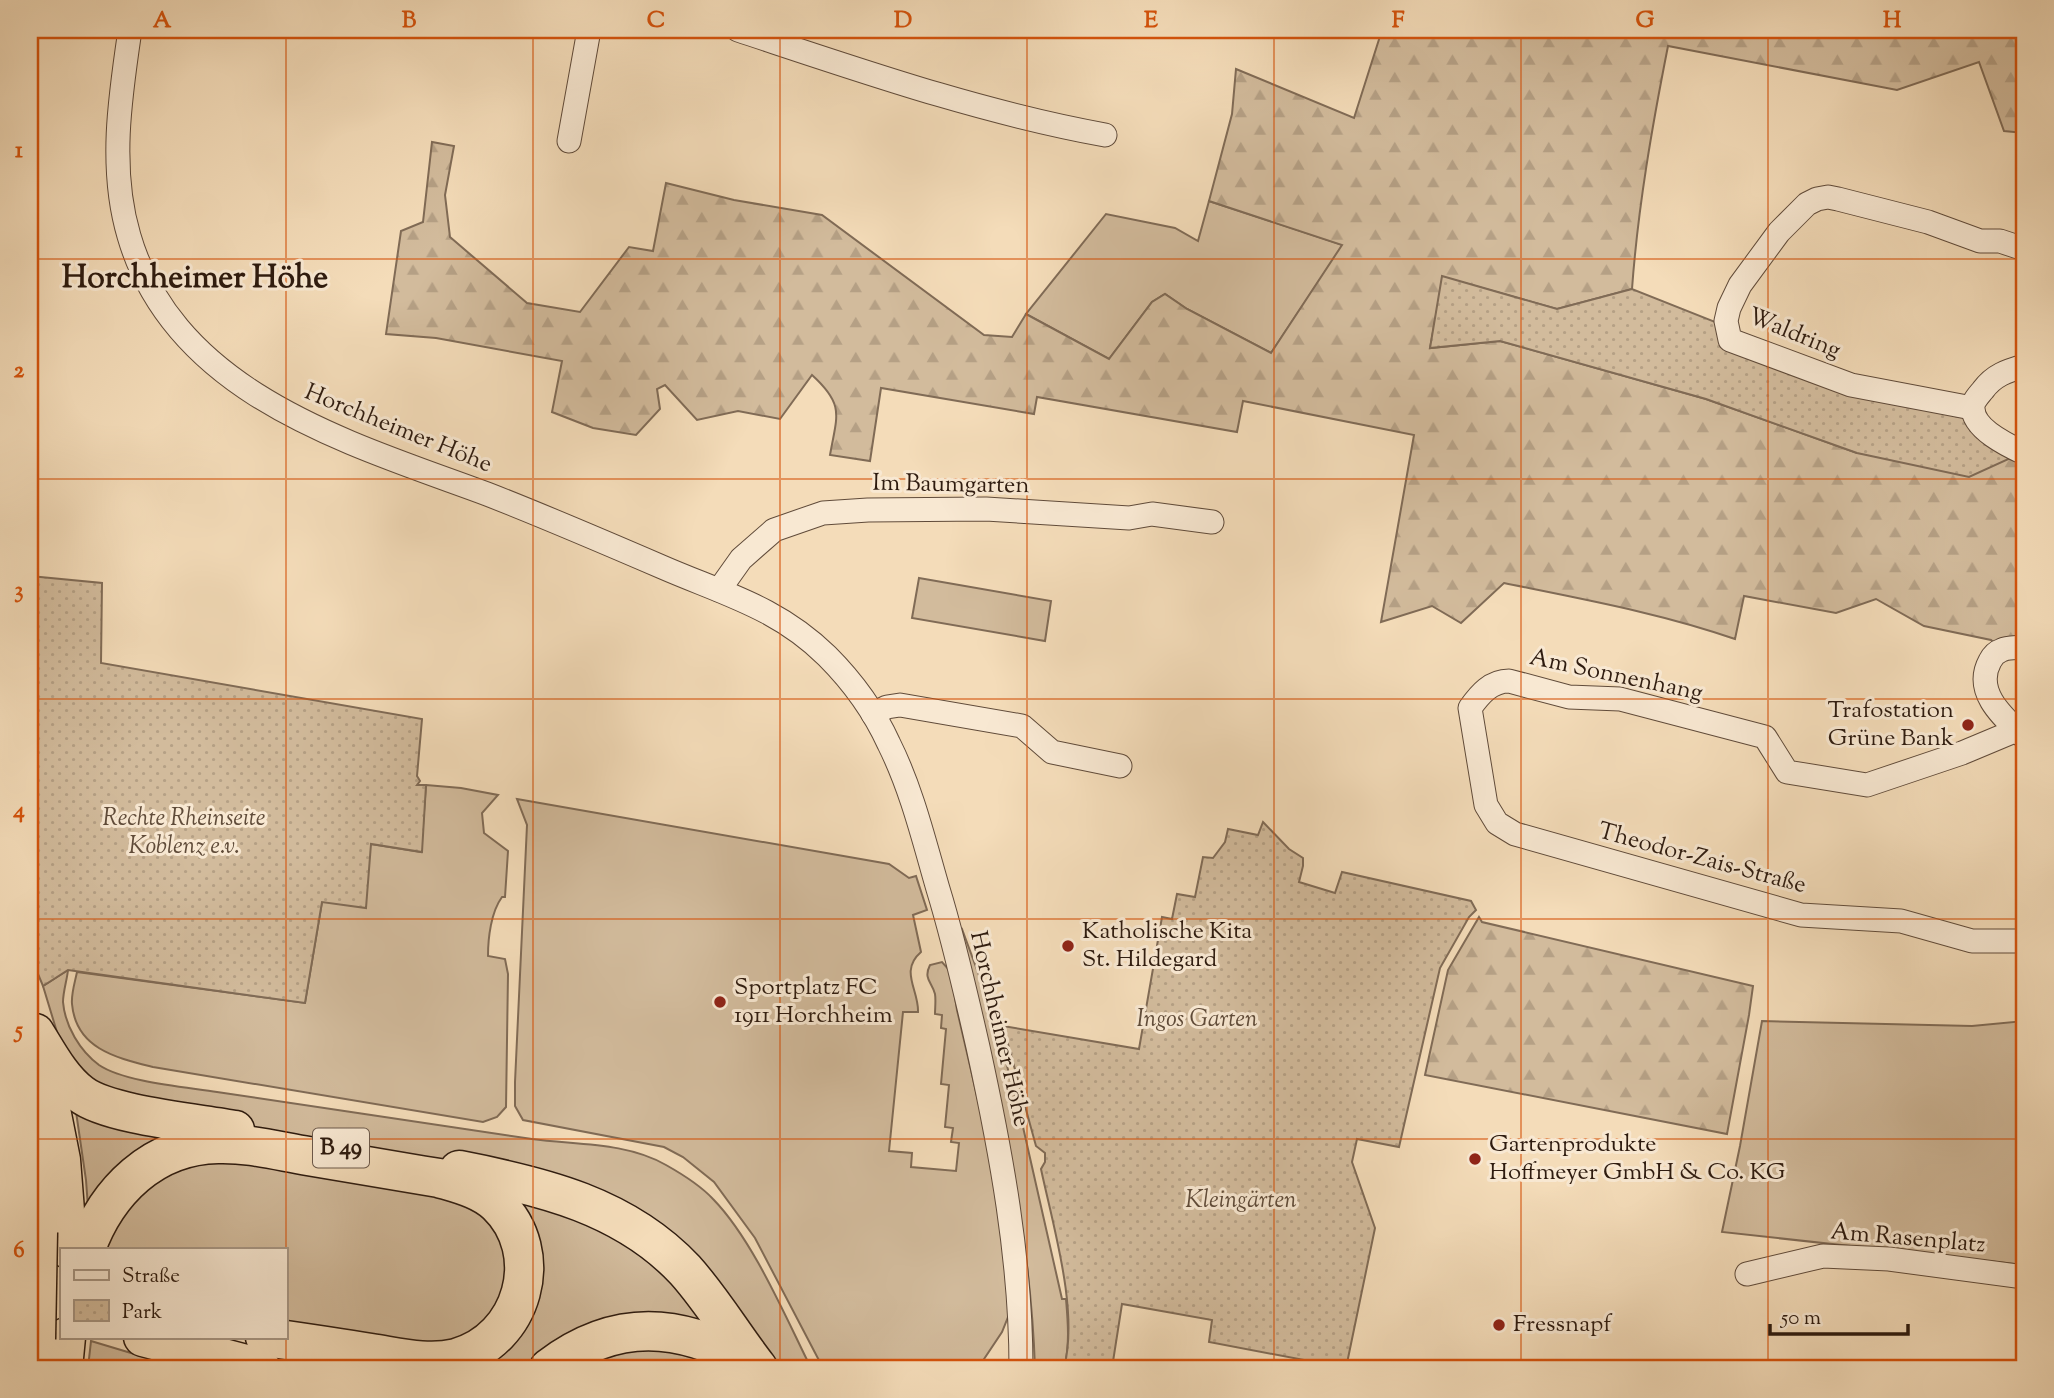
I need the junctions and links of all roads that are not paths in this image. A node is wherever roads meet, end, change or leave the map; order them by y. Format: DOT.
graph roads {
  1 [pos="130,30"];
  2 [pos="589,30"];
  3 [pos="738,30"];
  4 [pos="1105,135"];
  5 [pos="569,141"];
  6 [pos="2024,248"];
  7 [pos="2024,366"];
  8 [pos="1972,408"];
  9 [pos="2024,453"];
  10 [pos="1212,522"];
  11 [pos="719,590"];
  12 [pos="2024,647"];
  13 [pos="873,715"];
  14 [pos="2021,734"];
  15 [pos="1120,766"];
  16 [pos="1533,840"];
  17 [pos="2024,941"];
  18 [pos="32,1026"];
  19 [pos="30,1140"];
  20 [pos="61,1248"];
  21 [pos="62,1248"];
  22 [pos="65,1248"];
  23 [pos="60,1273"];
  24 [pos="1747,1274"];
  25 [pos="2024,1277"];
  26 [pos="30,1296"];
  27 [pos="60,1308"];
  28 [pos="138,1338"];
  29 [pos="147,1338"];
  30 [pos="253,1338"];
  31 [pos="272,1338"];
  32 [pos="53,1352"];
  33 [pos="757,1366"];
  34 [pos="212,1368"];
  35 [pos="261,1368"];
  36 [pos="376,1368"];
  37 [pos="549,1368"];
  38 [pos="1021,1368"];
  1 -- 11 [label="street, Horchheimer Höhe"];
  2 -- 5 [label="street"];
  3 -- 4 [label="street"];
  6 -- 8 [label="street, Waldring"];
  7 -- 8 [label="street"];
  8 -- 9 [label="street"];
  10 -- 11 [label="street, Im Baumgarten"];
  11 -- 13 [label="street, Horchheimer Höhe"];
  12 -- 14 [label="street"];
  13 -- 15 [label="street"];
  13 -- 38 [label="street, Horchheimer Höhe"];
  14 -- 16 [label="street, Am Sonnenhang"];
  16 -- 17 [label="street, Theodor-Zais-Straße"];
  18 -- 21 [label="highway, B 49"];
  18 -- 33 [label="highway, B 49"];
  19 -- 20 [label="highway"];
  22 -- 31 [label="highway"];
  23 -- 32 [label="highway, bridge"];
  24 -- 25 [label="street, Am Rasenplatz"];
  26 -- 27 [label="highway"];
  28 -- 34 [label="highway"];
  29 -- 35 [label="highway"];
  30 -- 36 [label="highway"];
  33 -- 37 [label="highway"];
}
